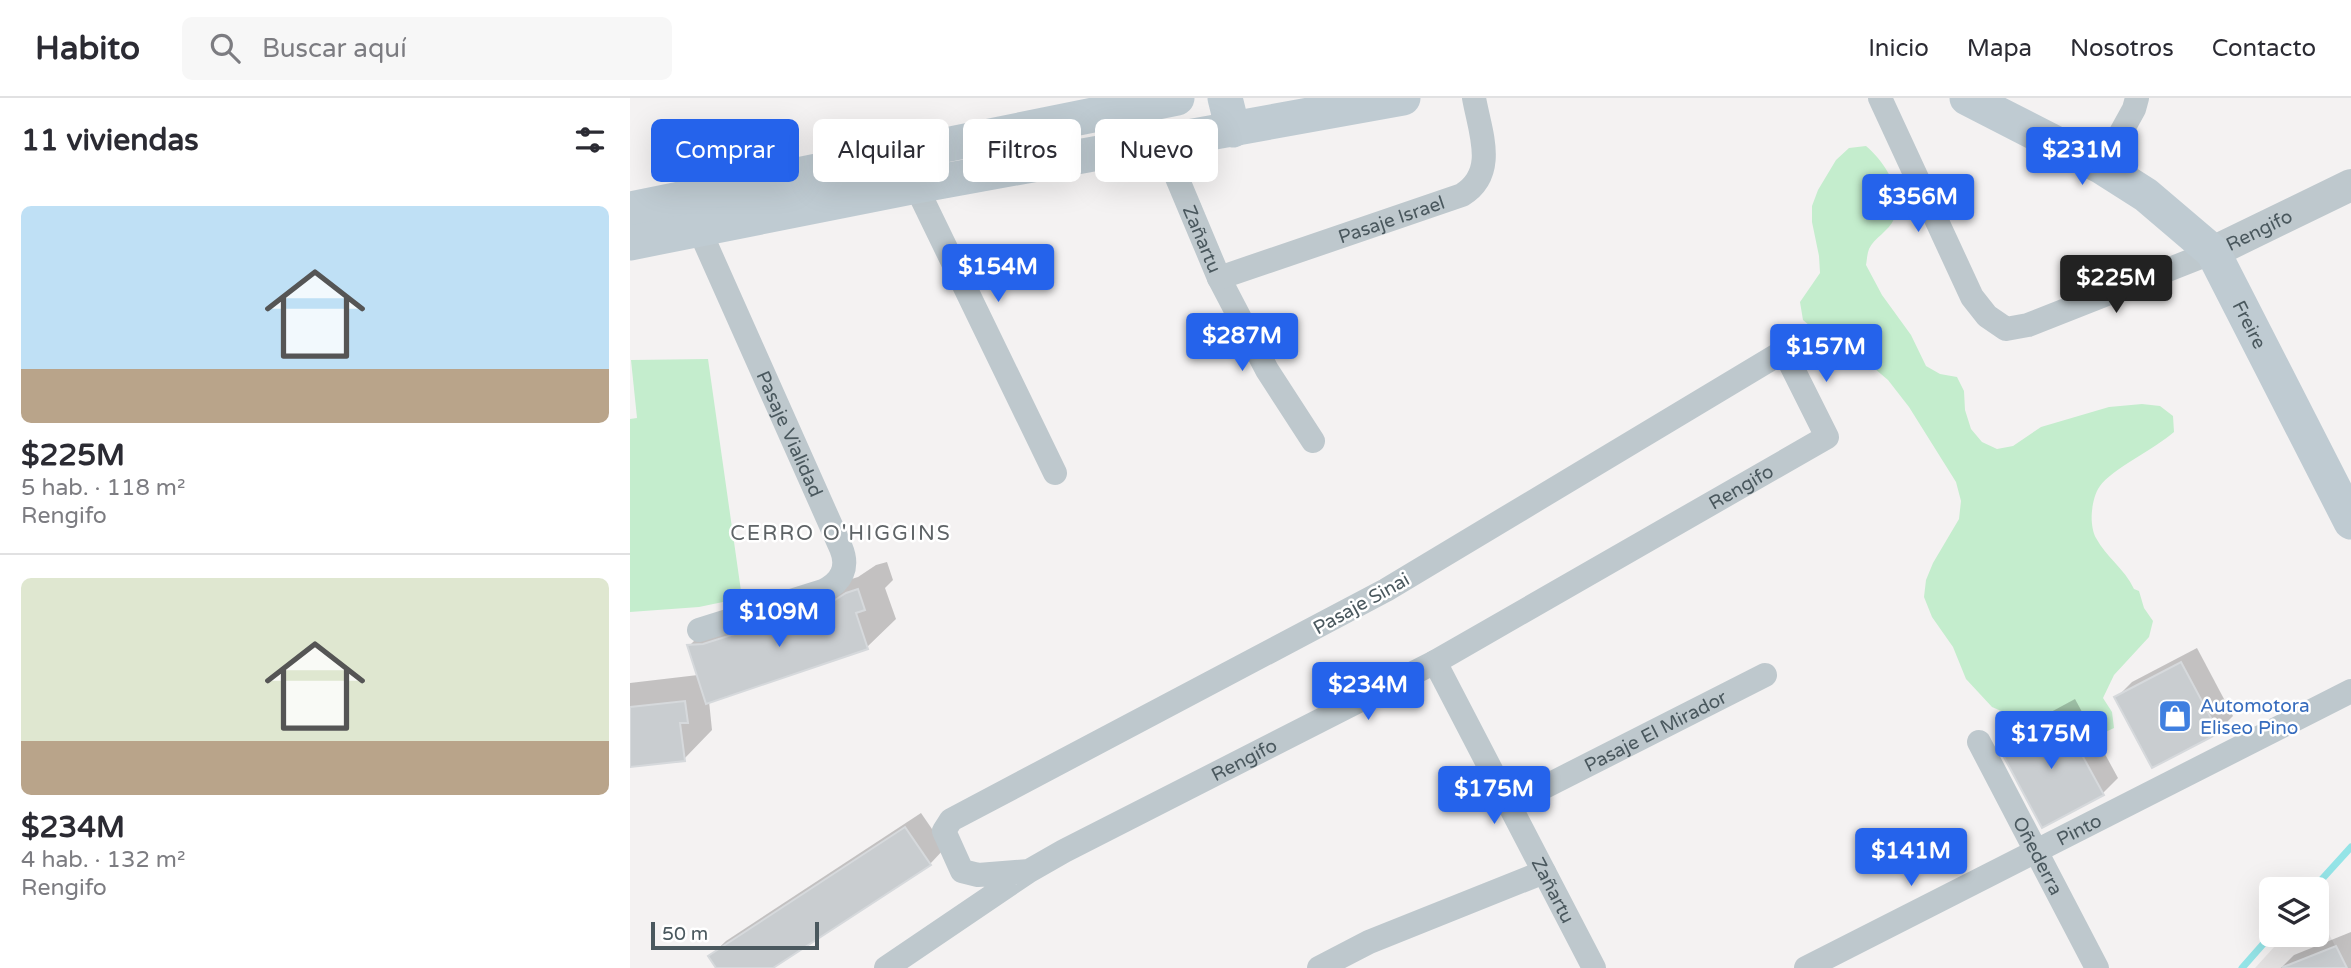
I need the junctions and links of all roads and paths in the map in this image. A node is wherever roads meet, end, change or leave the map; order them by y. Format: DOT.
graph roads {
  1 [pos="1177,98"];
  2 [pos="1404,98"];
  3 [pos="1474,98"];
  4 [pos="1880,98"];
  5 [pos="1967,98"];
  6 [pos="2137,98"];
  7 [pos="1229,114"];
  8 [pos="949,145"];
  9 [pos="1095,154"];
  10 [pos="2102,167"];
  11 [pos="813,173"];
  12 [pos="914,182"];
  13 [pos="1179,182"];
  14 [pos="2351,185"];
  15 [pos="916,186"];
  16 [pos="630,209"];
  17 [pos="699,229"];
  18 [pos="630,243"];
  19 [pos="2213,252"];
  20 [pos="1219,278"];
  21 [pos="1827,437"];
  22 [pos="1313,441"];
  23 [pos="1055,472"];
  24 [pos="2351,522"];
  25 [pos="699,630"];
  26 [pos="1435,662"];
  27 [pos="1765,674"];
  28 [pos="2351,691"];
  29 [pos="1979,742"];
  30 [pos="1509,805"];
  31 [pos="2036,849"];
  32 [pos="1029,871"];
  33 [pos="1544,872"];
  34 [pos="886,968"];
  35 [pos="1319,968"];
  36 [pos="1594,968"];
  37 [pos="1806,968"];
  38 [pos="2097,968"];
  1 -- 8 [label="main road"];
  2 -- 7 [label="main road"];
  3 -- 20 [label="street, Pasaje Israel"];
  4 -- 19 [label="street, Rengifo"];
  5 -- 10 [label="main road, Freire"];
  6 -- 10 [label="street"];
  9 -- 15 [label="main road"];
  10 -- 19 [label="main road, Freire"];
  11 -- 16 [label="main road"];
  12 -- 15 [label="street"];
  13 -- 20 [label="street, Zañartu"];
  14 -- 19 [label="street, Rengifo"];
  15 -- 17 [label="main road"];
  15 -- 23 [label="street"];
  17 -- 18 [label="main road"];
  17 -- 25 [label="street, Pasaje Vialidad"];
  19 -- 24 [label="main road, Freire"];
  20 -- 22 [label="street, Zañartu"];
  21 -- 26 [label="street, Rengifo"];
  21 -- 32 [label="street, Pasaje Sinai"];
  26 -- 30 [label="street, Zañartu"];
  26 -- 32 [label="street, Rengifo"];
  27 -- 30 [label="street, Pasaje El Mirador"];
  28 -- 31 [label="street, Pinto"];
  29 -- 31 [label="street, Oñederra"];
  30 -- 33 [label="street, Zañartu"];
  31 -- 37 [label="street, Pinto"];
  31 -- 38 [label="street, Oñederra"];
  32 -- 34 [label="street, Rengifo"];
  33 -- 35 [label="street"];
  33 -- 36 [label="street, Zañartu"];
}
